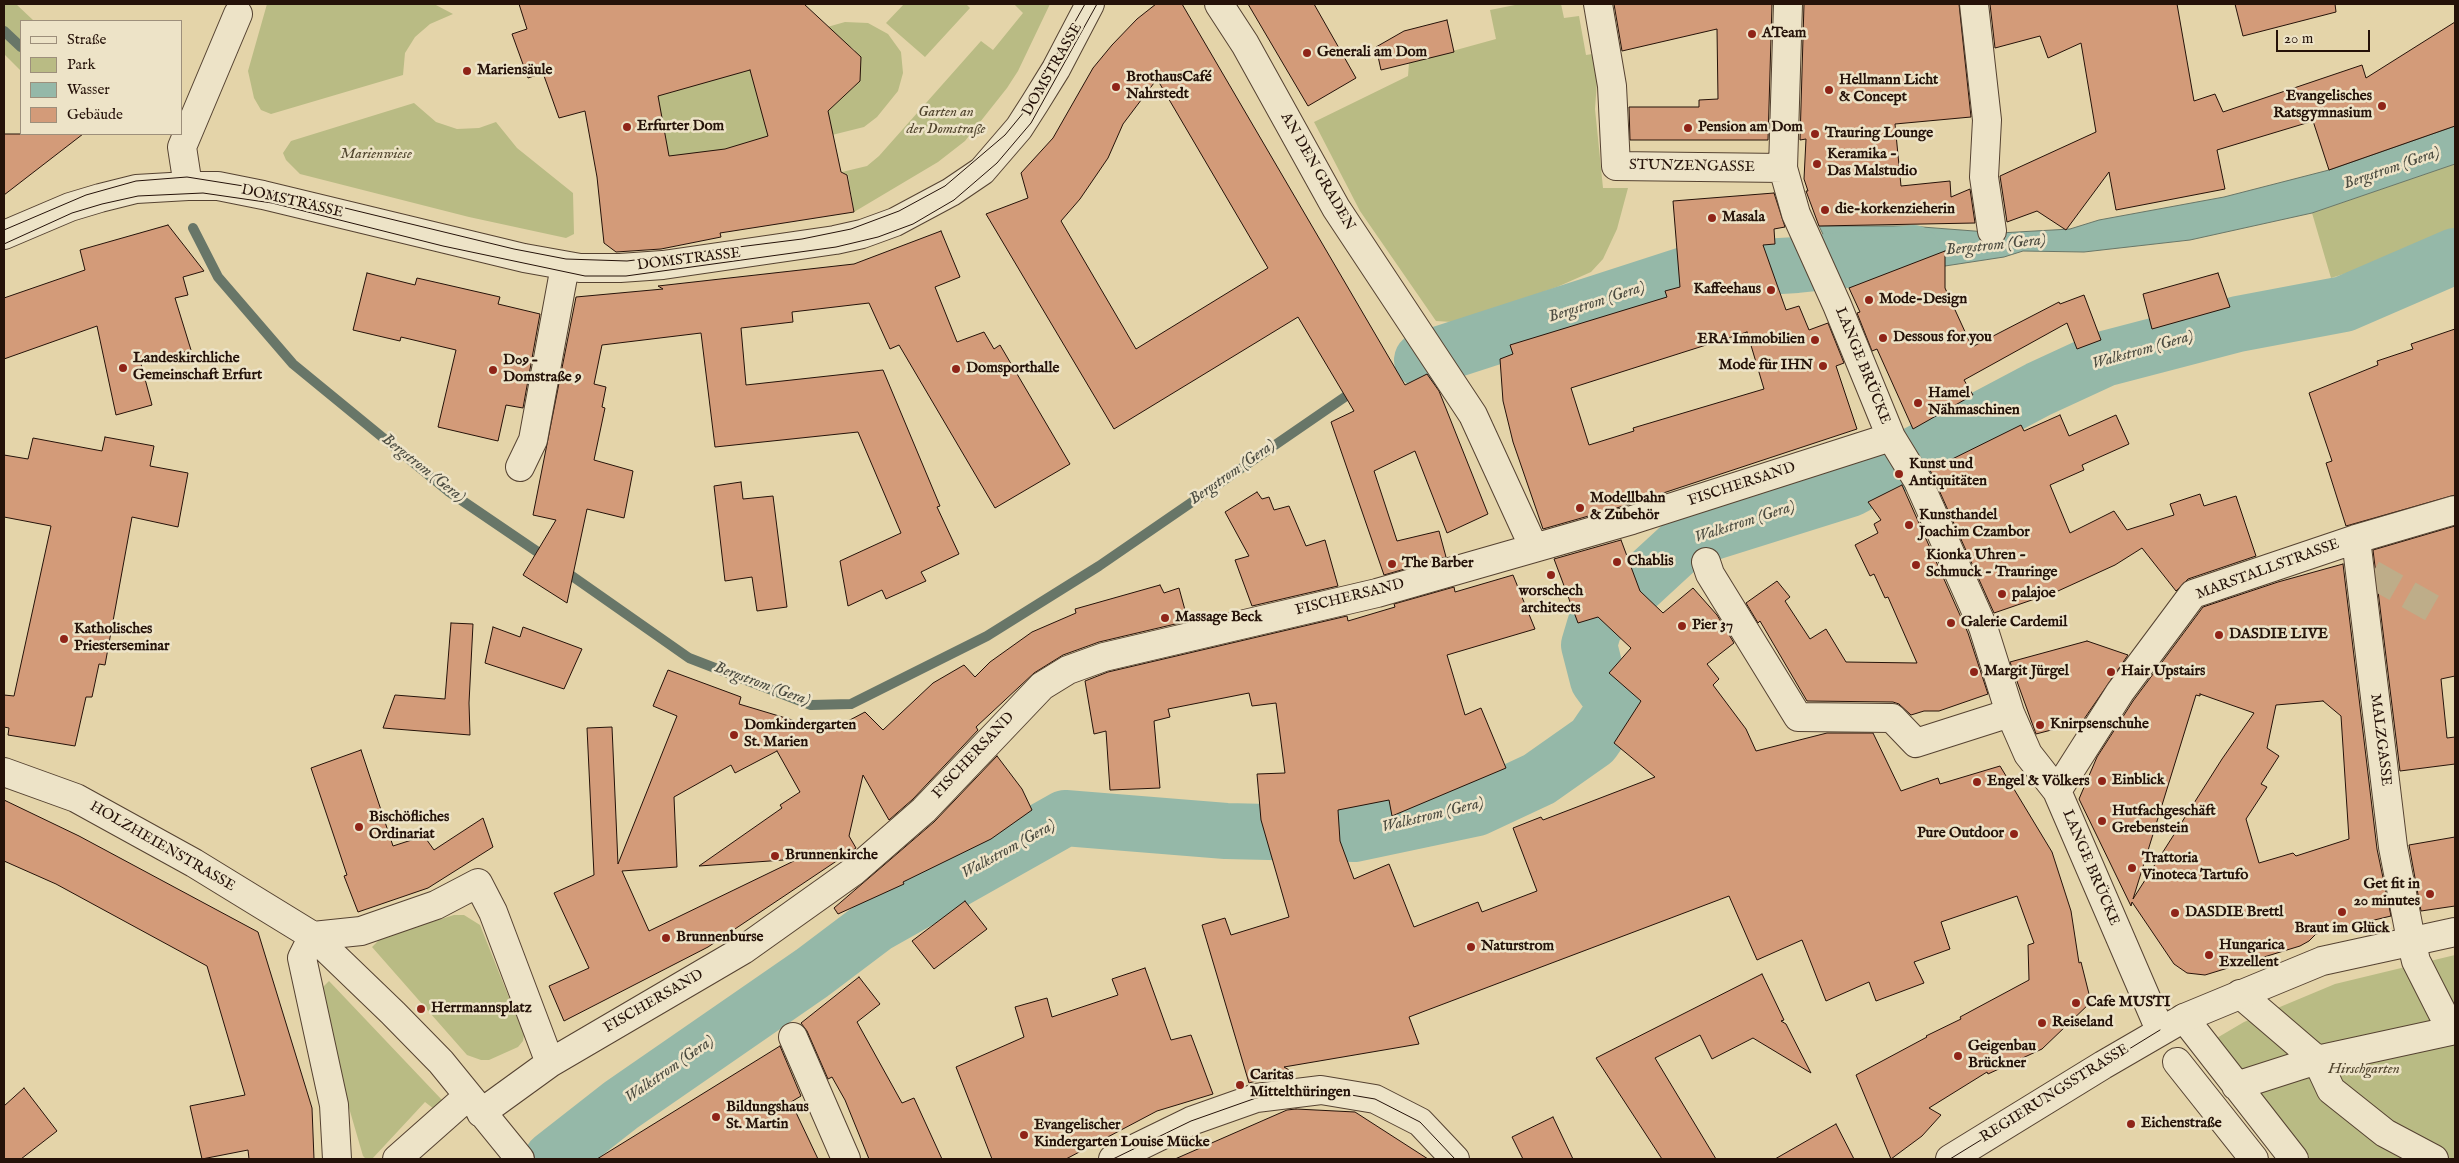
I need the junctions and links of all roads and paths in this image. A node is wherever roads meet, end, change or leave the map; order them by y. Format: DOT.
graph roads {
  1 [pos="1090,4"];
  2 [pos="1219,4"];
  3 [pos="1598,4"];
  4 [pos="1788,4"];
  5 [pos="1974,4"];
  6 [pos="240,9"];
  7 [pos="1783,168"];
  8 [pos="188,186"];
  9 [pos="1992,231"];
  10 [pos="4,235"];
  11 [pos="565,266"];
  12 [pos="1895,442"];
  13 [pos="520,468"];
  14 [pos="2455,510"];
  15 [pos="2356,539"];
  16 [pos="1534,548"];
  17 [pos="1706,562"];
  18 [pos="2010,713"];
  19 [pos="4,772"];
  20 [pos="2057,791"];
  21 [pos="2455,932"];
  22 [pos="313,936"];
  23 [pos="2411,940"];
  24 [pos="2240,994"];
  25 [pos="2172,1024"];
  26 [pos="2453,1030"];
  27 [pos="792,1037"];
  28 [pos="2317,1060"];
  29 [pos="2177,1062"];
  30 [pos="550,1063"];
  31 [pos="2236,1086"];
  32 [pos="474,1105"];
  33 [pos="515,1154"];
  34 [pos="337,1159"];
  35 [pos="397,1159"];
  36 [pos="846,1159"];
  37 [pos="1113,1159"];
  38 [pos="1455,1159"];
  39 [pos="1950,1159"];
  40 [pos="2254,1159"];
  41 [pos="2294,1159"];
  42 [pos="2434,1159"];
  1 -- 11 [label="street, DOMSTRASSE"];
  2 -- 16 [label="street, AN DEN GRADEN"];
  3 -- 7 [label="street, STUNZENGASSE"];
  4 -- 7 [label="street, LANGE BRÜCKE"];
  5 -- 9 [label="street"];
  6 -- 8 [label="street"];
  7 -- 12 [label="street, LANGE BRÜCKE"];
  8 -- 10 [label="street, DOMSTRASSE"];
  8 -- 11 [label="street, DOMSTRASSE"];
  11 -- 13 [label="street"];
  12 -- 16 [label="street, FISCHERSAND"];
  12 -- 18 [label="street, LANGE BRÜCKE"];
  14 -- 15 [label="street, MARSTALLSTRASSE"];
  15 -- 20 [label="street, MARSTALLSTRASSE"];
  15 -- 23 [label="street, MALZGASSE"];
  16 -- 30 [label="street, FISCHERSAND"];
  17 -- 18 [label="street"];
  18 -- 20 [label="street, LANGE BRÜCKE"];
  19 -- 22 [label="street, HOLZHEIENSTRASSE"];
  20 -- 25 [label="street, LANGE BRÜCKE"];
  21 -- 23 [label="street, REGIERUNGSSTRASSE"];
  22 -- 30 [label="street"];
  22 -- 32 [label="street"];
  22 -- 34 [label="street"];
  23 -- 24 [label="street, REGIERUNGSSTRASSE"];
  23 -- 26 [label="street, MALZGASSE"];
  24 -- 25 [label="street, REGIERUNGSSTRASSE"];
  24 -- 28 [label="street"];
  25 -- 31 [label="street, LANGE BRÜCKE"];
  25 -- 39 [label="street, REGIERUNGSSTRASSE"];
  26 -- 28 [label="street"];
  27 -- 36 [label="street"];
  28 -- 31 [label="street"];
  28 -- 42 [label="street"];
  29 -- 40 [label="street"];
  30 -- 32 [label="street, FISCHERSAND"];
  31 -- 41 [label="street, LANGE BRÜCKE"];
  32 -- 33 [label="street"];
  32 -- 35 [label="street"];
  37 -- 38 [label="street"];
}
